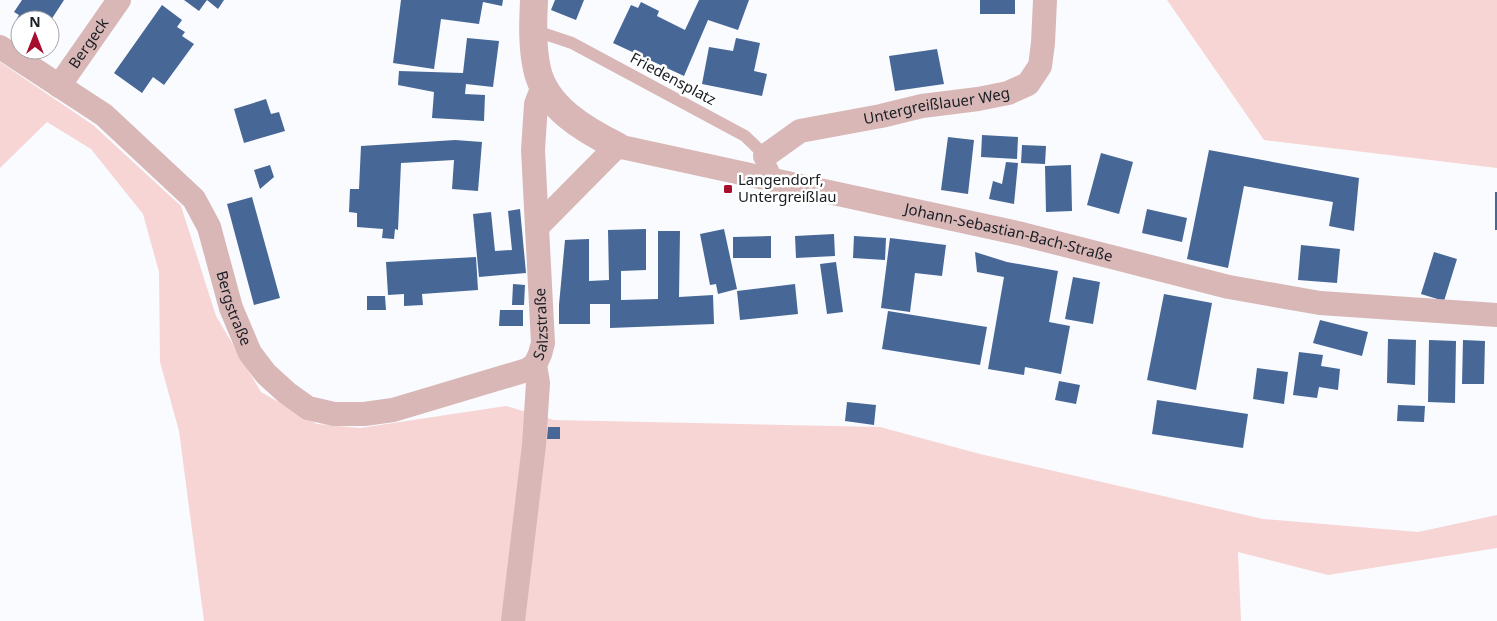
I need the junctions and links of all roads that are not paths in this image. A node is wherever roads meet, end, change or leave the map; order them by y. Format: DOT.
graph roads {
  1 [pos="119,0"];
  2 [pos="534,0"];
  3 [pos="1045,0"];
  4 [pos="533,30"];
  5 [pos="0,47"];
  6 [pos="58,86"];
  7 [pos="543,86"];
  8 [pos="617,146"];
  9 [pos="765,156"];
  10 [pos="776,182"];
  11 [pos="537,228"];
  12 [pos="1497,315"];
  13 [pos="535,365"];
  14 [pos="512,621"];
  1 -- 6 [label="street, Bergeck"];
  2 -- 4 [label="street"];
  3 -- 9 [label="street, Untergreißlauer Weg"];
  4 -- 7 [label="street"];
  4 -- 9 [label="lane, Friedensplatz"];
  5 -- 6 [label="street, Bergstraße"];
  6 -- 13 [label="street, Bergstraße"];
  7 -- 8 [label="street, Johann-Sebastian-Bach-Straße"];
  7 -- 11 [label="street, Salzstraße"];
  8 -- 10 [label="street, Johann-Sebastian-Bach-Straße"];
  8 -- 11 [label="street"];
  9 -- 10 [label="lane, Friedensplatz"];
  10 -- 12 [label="street, Johann-Sebastian-Bach-Straße"];
  11 -- 13 [label="street, Salzstraße"];
  13 -- 14 [label="street, Salzstraße"];
}
